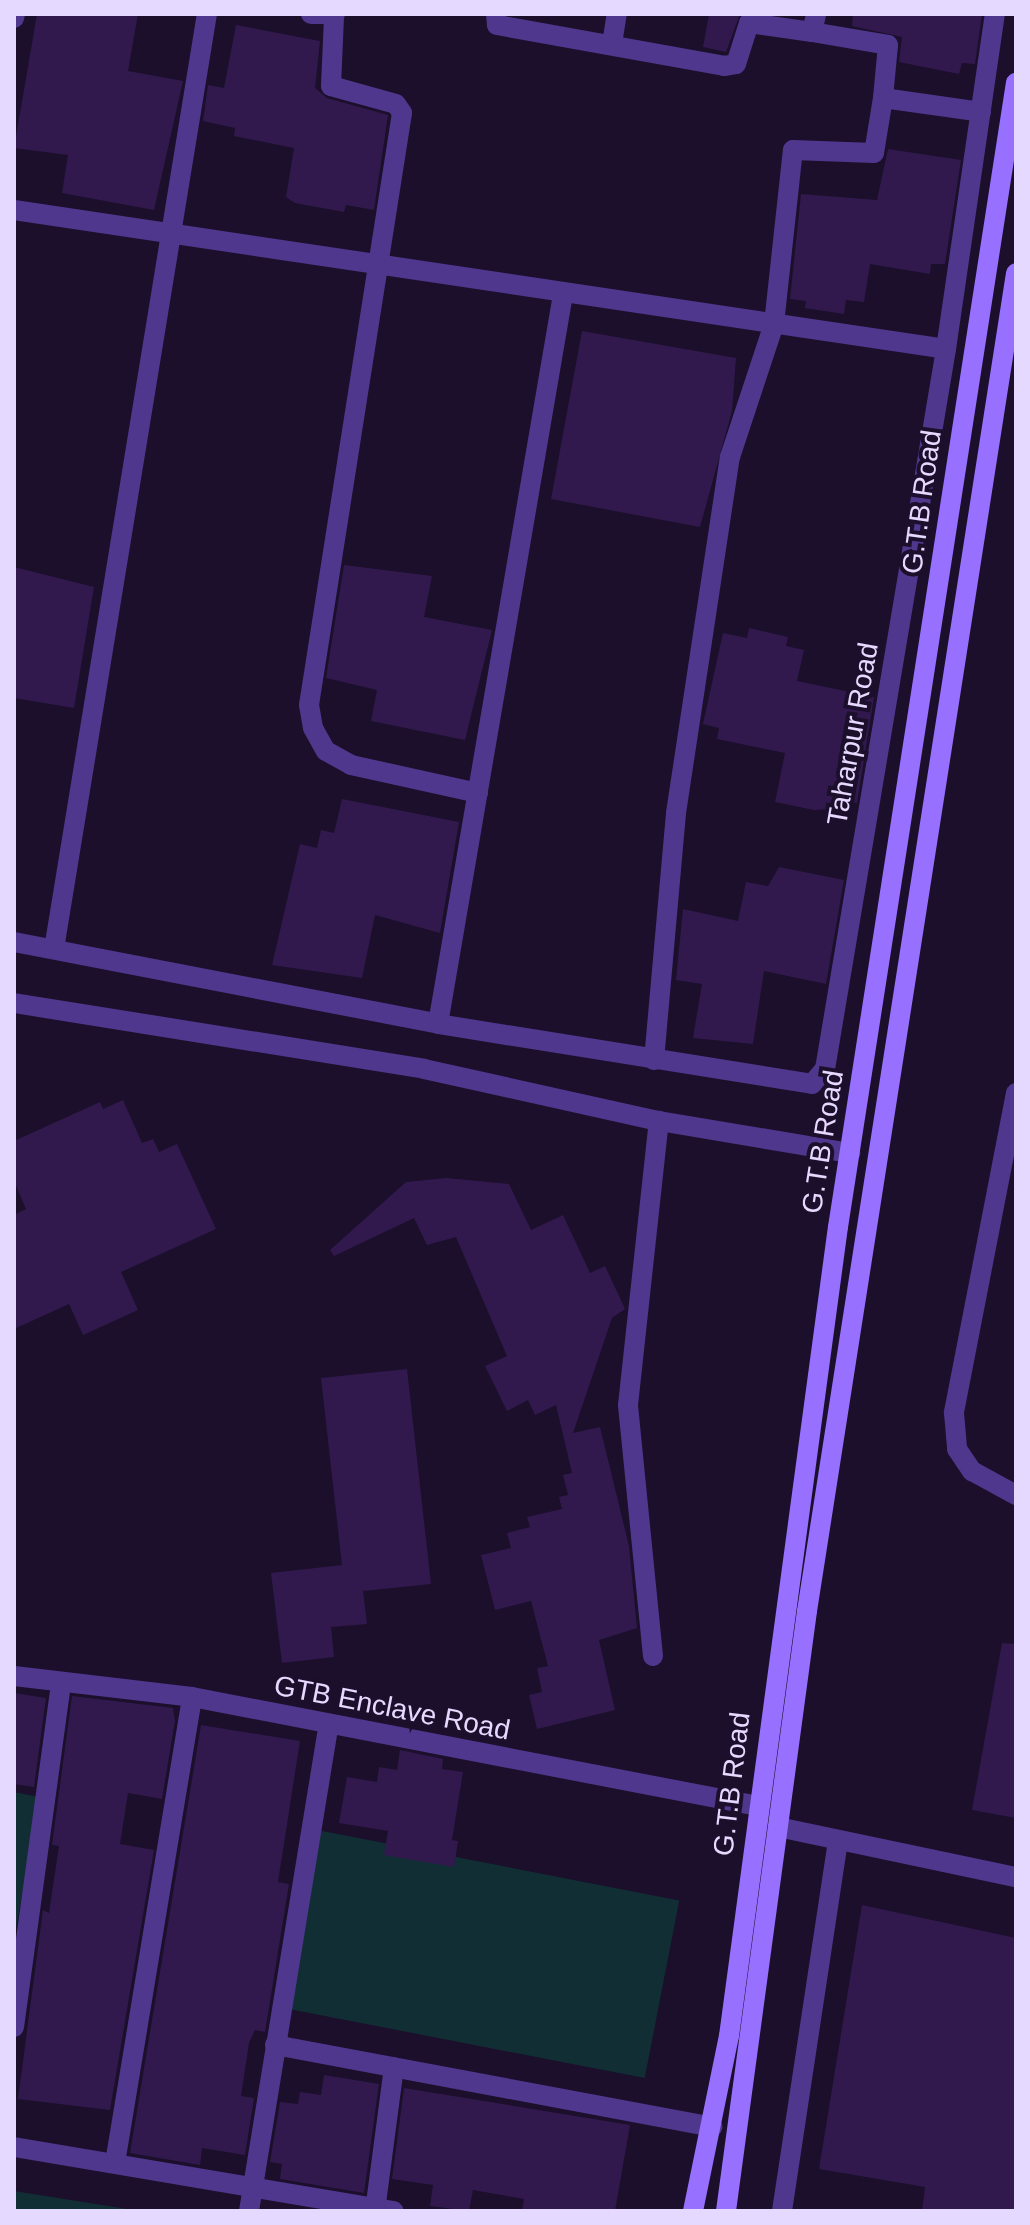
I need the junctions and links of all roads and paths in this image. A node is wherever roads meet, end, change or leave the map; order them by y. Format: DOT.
graph roads {
  1 [pos="207,14"];
  2 [pos="311,14"];
  3 [pos="496,14"];
  4 [pos="617,14"];
  5 [pos="995,14"];
  6 [pos="334,16"];
  7 [pos="814,23"];
  8 [pos="612,44"];
  9 [pos="1016,83"];
  10 [pos="883,98"];
  11 [pos="981,112"];
  12 [pos="14,210"];
  13 [pos="172,234"];
  14 [pos="378,264"];
  15 [pos="1016,273"];
  16 [pos="563,294"];
  17 [pos="774,324"];
  18 [pos="946,349"];
  19 [pos="478,793"];
  20 [pos="14,942"];
  21 [pos="54,949"];
  22 [pos="14,1003"];
  23 [pos="438,1024"];
  24 [pos="654,1060"];
  25 [pos="1016,1093"];
  26 [pos="659,1121"];
  27 [pos="850,1153"];
  28 [pos="1016,1495"];
  29 [pos="653,1656"];
  30 [pos="14,1676"];
  31 [pos="61,1683"];
  32 [pos="192,1697"];
  33 [pos="328,1726"];
  34 [pos="758,1806"];
  35 [pos="778,1827"];
  36 [pos="838,1841"];
  37 [pos="1016,1877"];
  38 [pos="14,2027"];
  39 [pos="275,2045"];
  40 [pos="394,2067"];
  41 [pos="712,2127"];
  42 [pos="14,2147"];
  43 [pos="115,2163"];
  44 [pos="251,2201"];
  45 [pos="382,2210"];
  46 [pos="693,2211"];
  47 [pos="726,2211"];
  48 [pos="782,2211"];
  1 -- 13 [label="street"];
  2 -- 6 [label="street"];
  3 -- 8 [label="street"];
  4 -- 8 [label="street"];
  5 -- 11 [label="street, Taharpur Road"];
  6 -- 14 [label="street"];
  7 -- 8 [label="street"];
  7 -- 10 [label="street"];
  9 -- 27 [label="main road, G.T.B Road"];
  10 -- 11 [label="street"];
  10 -- 17 [label="street"];
  11 -- 18 [label="street, Taharpur Road"];
  12 -- 13 [label="street"];
  13 -- 14 [label="street"];
  13 -- 21 [label="street"];
  14 -- 16 [label="street"];
  14 -- 19 [label="street"];
  15 -- 35 [label="main road, G.T.B Road"];
  16 -- 17 [label="street"];
  16 -- 19 [label="street"];
  17 -- 18 [label="street"];
  17 -- 24 [label="street"];
  18 -- 24 [label="street, Taharpur Road"];
  19 -- 23 [label="street"];
  20 -- 21 [label="street, Taharpur Road"];
  21 -- 23 [label="street, Taharpur Road"];
  22 -- 26 [label="street"];
  23 -- 24 [label="street, Taharpur Road"];
  25 -- 28 [label="street"];
  26 -- 27 [label="street"];
  26 -- 29 [label="street"];
  27 -- 34 [label="main road, G.T.B Road"];
  30 -- 31 [label="street, GTB Enclave Road"];
  31 -- 32 [label="street, GTB Enclave Road"];
  31 -- 38 [label="street"];
  32 -- 33 [label="street, GTB Enclave Road"];
  32 -- 43 [label="street"];
  33 -- 34 [label="street, GTB Enclave Road"];
  33 -- 39 [label="street"];
  34 -- 41 [label="main road, G.T.B Road"];
  35 -- 36 [label="street"];
  35 -- 47 [label="main road, G.T.B Road"];
  36 -- 37 [label="street"];
  36 -- 48 [label="street"];
  39 -- 40 [label="street"];
  39 -- 44 [label="street"];
  40 -- 41 [label="street"];
  40 -- 45 [label="street"];
  41 -- 46 [label="main road, G.T.B Road"];
  42 -- 43 [label="street"];
  43 -- 44 [label="street"];
  44 -- 45 [label="street"];
}
